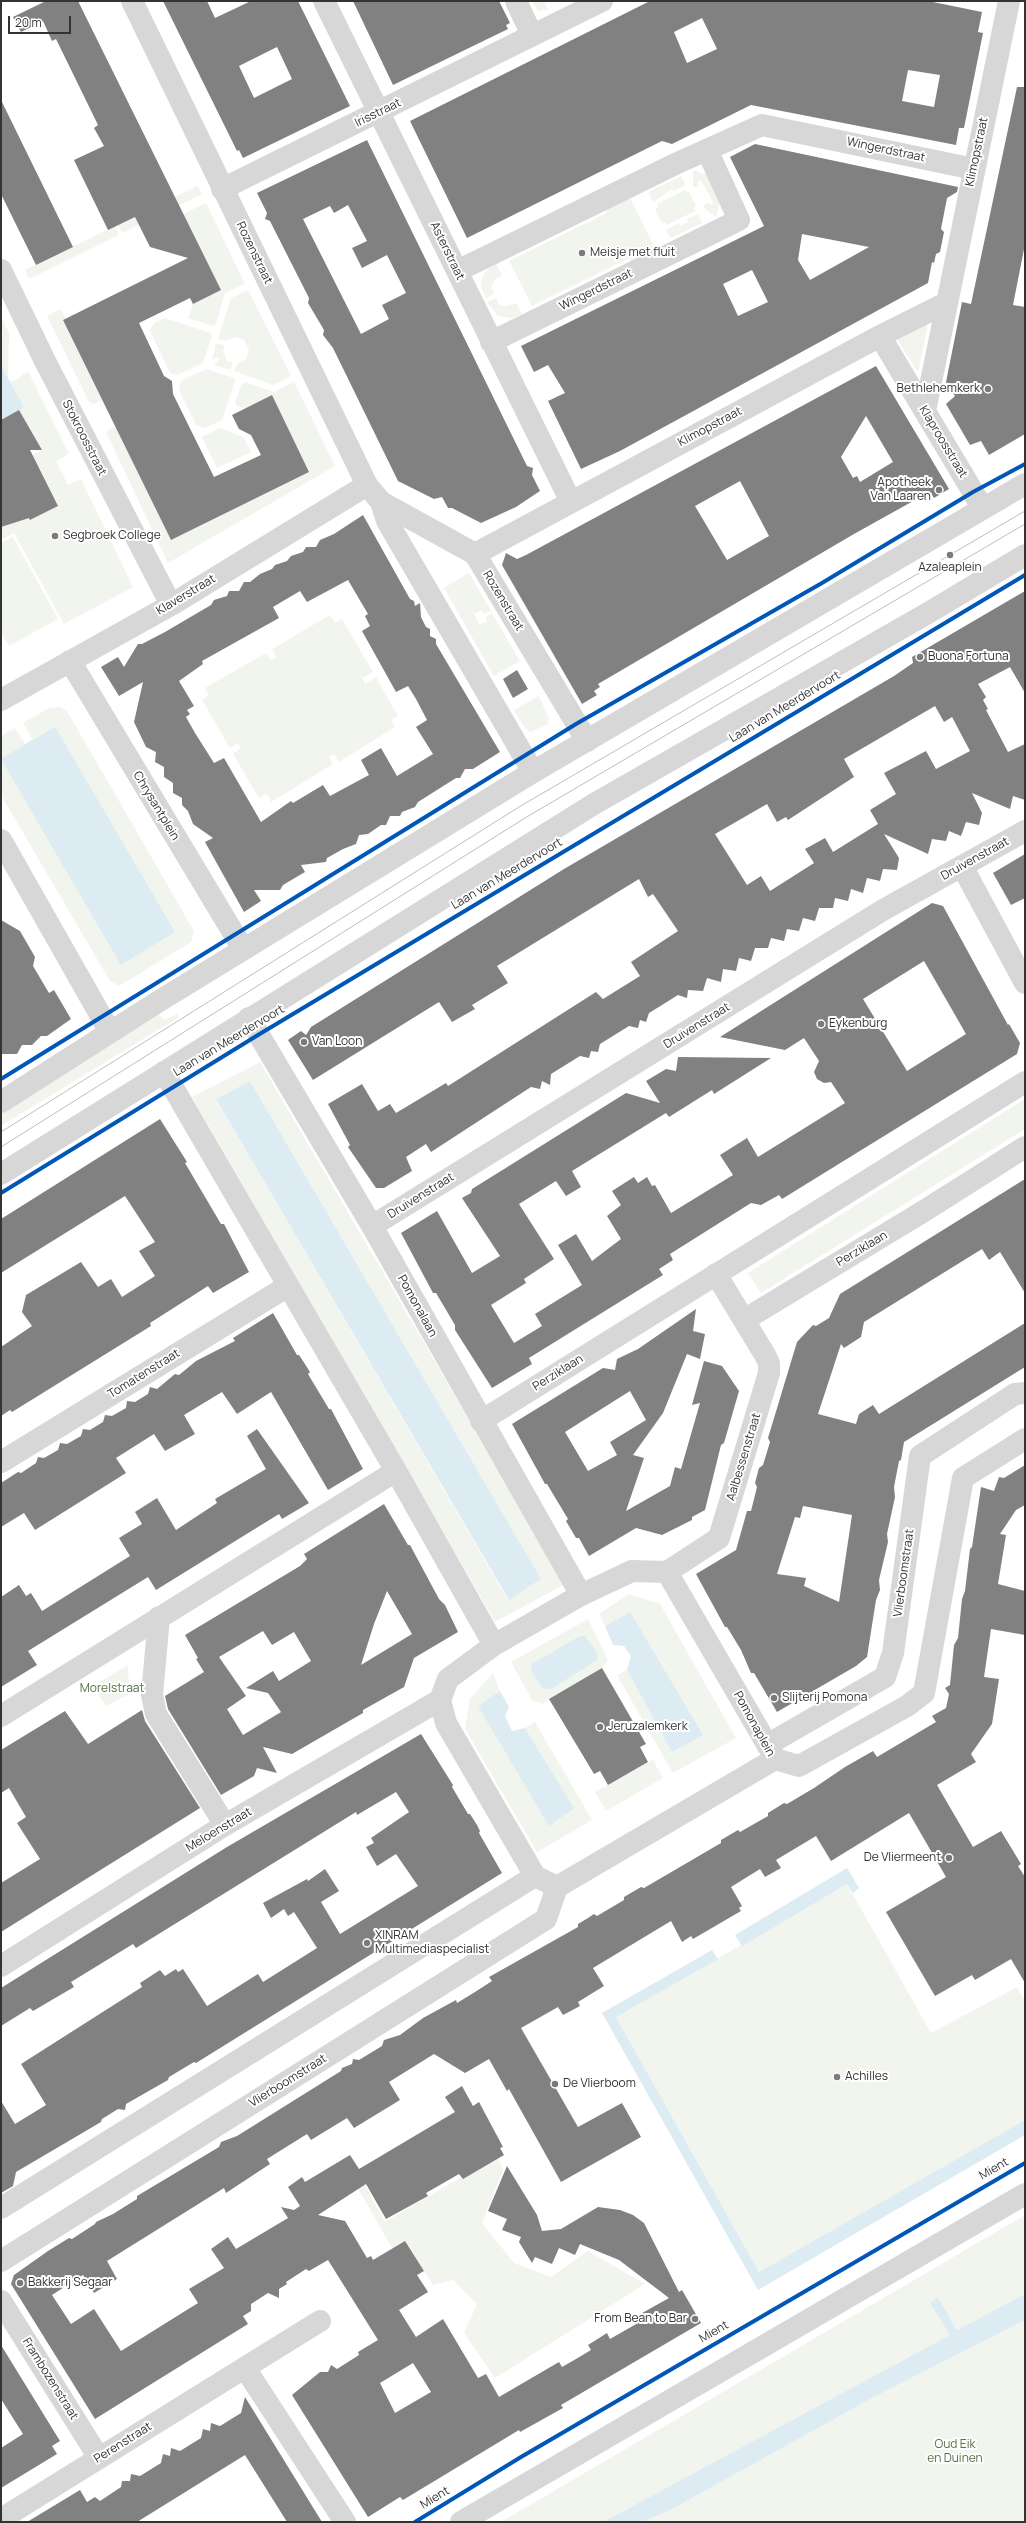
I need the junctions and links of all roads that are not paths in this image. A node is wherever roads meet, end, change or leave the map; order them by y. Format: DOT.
graph roads {
  1 [pos="132,1"];
  2 [pos="324,1"];
  3 [pos="516,1"];
  4 [pos="602,1"];
  5 [pos="1009,1"];
  6 [pos="532,35"];
  7 [pos="379,113"];
  8 [pos="707,150"];
  9 [pos="974,169"];
  10 [pos="222,189"];
  11 [pos="1,270"];
  12 [pos="457,271"];
  13 [pos="946,303"];
  14 [pos="880,336"];
  15 [pos="491,342"];
  16 [pos="925,411"];
  17 [pos="1025,484"];
  18 [pos="367,485"];
  19 [pos="381,502"];
  20 [pos="571,502"];
  21 [pos="982,507"];
  22 [pos="475,554"];
  23 [pos="1025,555"];
  24 [pos="171,605"];
  25 [pos="70,661"];
  26 [pos="1,700"];
  27 [pos="587,741"];
  28 [pos="528,764"];
  29 [pos="1025,831"];
  30 [pos="1,840"];
  31 [pos="962,866"];
  32 [pos="243,949"];
  33 [pos="1025,983"];
  34 [pos="249,1018"];
  35 [pos="110,1032"];
  36 [pos="164,1072"];
  37 [pos="1025,1082"];
  38 [pos="1,1102"];
  39 [pos="1025,1147"];
  40 [pos="1,1174"];
  41 [pos="372,1226"];
  42 [pos="716,1274"];
  43 [pos="288,1286"];
  44 [pos="744,1320"];
  45 [pos="1025,1393"];
  46 [pos="480,1421"];
  47 [pos="1025,1439"];
  48 [pos="1,1462"];
  49 [pos="396,1471"];
  50 [pos="668,1572"];
  51 [pos="581,1595"];
  52 [pos="159,1617"];
  53 [pos="494,1645"];
  54 [pos="440,1700"];
  55 [pos="1,1716"];
  56 [pos="771,1752"];
  57 [pos="225,1825"];
  58 [pos="535,1876"];
  59 [pos="558,1887"];
  60 [pos="1,1966"];
  61 [pos="1025,2194"];
  62 [pos="1,2208"];
  63 [pos="1,2261"];
  64 [pos="1,2301"];
  65 [pos="320,2321"];
  66 [pos="245,2368"];
  67 [pos="99,2458"];
  68 [pos="1,2519"];
  69 [pos="345,2522"];
  70 [pos="461,2522"];
  1 -- 10 [label="street, Rozenstraat"];
  2 -- 7 [label="street, Asterstraat"];
  3 -- 6 [label="street"];
  4 -- 6 [label="street, Irisstraat"];
  5 -- 9 [label="street, Klimopstraat"];
  6 -- 7 [label="street, Irisstraat"];
  7 -- 10 [label="street, Irisstraat"];
  7 -- 12 [label="street, Asterstraat"];
  8 -- 9 [label="street, Wingerdstraat"];
  8 -- 12 [label="street, Wingerdstraat"];
  8 -- 15 [label="street, Wingerdstraat"];
  9 -- 13 [label="street, Klimopstraat"];
  10 -- 18 [label="street, Rozenstraat"];
  11 -- 24 [label="street, Stokroosstraat"];
  12 -- 15 [label="street, Asterstraat"];
  13 -- 14 [label="street, Klimopstraat"];
  13 -- 16 [label="street, Klimopstraat"];
  14 -- 16 [label="street, Klaproosstraat"];
  14 -- 20 [label="street, Klimopstraat"];
  15 -- 20 [label="street, Asterstraat"];
  16 -- 21 [label="street, Klaproosstraat"];
  17 -- 21 [label="street"];
  18 -- 19 [label="street, Rozenstraat"];
  18 -- 24 [label="street, Klaverstraat"];
  19 -- 22 [label="street, Rozenstraat"];
  19 -- 28 [label="street, Rozenstraat"];
  20 -- 22 [label="street, Klimopstraat"];
  21 -- 27 [label="street"];
  22 -- 27 [label="street, Rozenstraat"];
  23 -- 34 [label="street, Laan van Meerdervoort"];
  24 -- 25 [label="street, Klaverstraat"];
  25 -- 26 [label="street, Klaverstraat"];
  25 -- 32 [label="street, Chrysantplein"];
  27 -- 28 [label="street"];
  28 -- 32 [label="street"];
  29 -- 31 [label="street, Druivenstraat"];
  30 -- 35 [label="street"];
  31 -- 33 [label="street"];
  31 -- 41 [label="street, Druivenstraat"];
  32 -- 35 [label="street"];
  34 -- 36 [label="street, Laan van Meerdervoort"];
  34 -- 41 [label="street, Pomonalaan"];
  35 -- 38 [label="street"];
  36 -- 40 [label="street, Laan van Meerdervoort"];
  36 -- 43 [label="street"];
  37 -- 42 [label="street, Perziklaan"];
  39 -- 44 [label="street, Perziklaan"];
  41 -- 46 [label="street, Pomonalaan"];
  42 -- 44 [label="street"];
  42 -- 46 [label="street, Perziklaan"];
  43 -- 48 [label="street, Tomatenstraat"];
  43 -- 49 [label="street"];
  44 -- 50 [label="street, Aalbessenstraat"];
  45 -- 56 [label="street, Vlierboomstraat"];
  46 -- 51 [label="street, Pomonalaan"];
  47 -- 56 [label="street"];
  49 -- 52 [label="street"];
  49 -- 53 [label="street"];
  50 -- 51 [label="street"];
  50 -- 56 [label="street, Pomonaplein"];
  51 -- 53 [label="street"];
  52 -- 55 [label="street"];
  52 -- 57 [label="street"];
  53 -- 54 [label="street"];
  54 -- 57 [label="street, Meloenstraat"];
  54 -- 58 [label="street"];
  56 -- 59 [label="street, Pomonaplein"];
  57 -- 60 [label="street, Meloenstraat"];
  58 -- 59 [label="street"];
  58 -- 62 [label="street"];
  59 -- 63 [label="street, Vlierboomstraat"];
  61 -- 70 [label="street"];
  64 -- 67 [label="street, Frambozenstraat"];
  65 -- 66 [label="street, Perenstraat"];
  66 -- 67 [label="street, Perenstraat"];
  66 -- 69 [label="street"];
  67 -- 68 [label="street, Perenstraat"];
}
